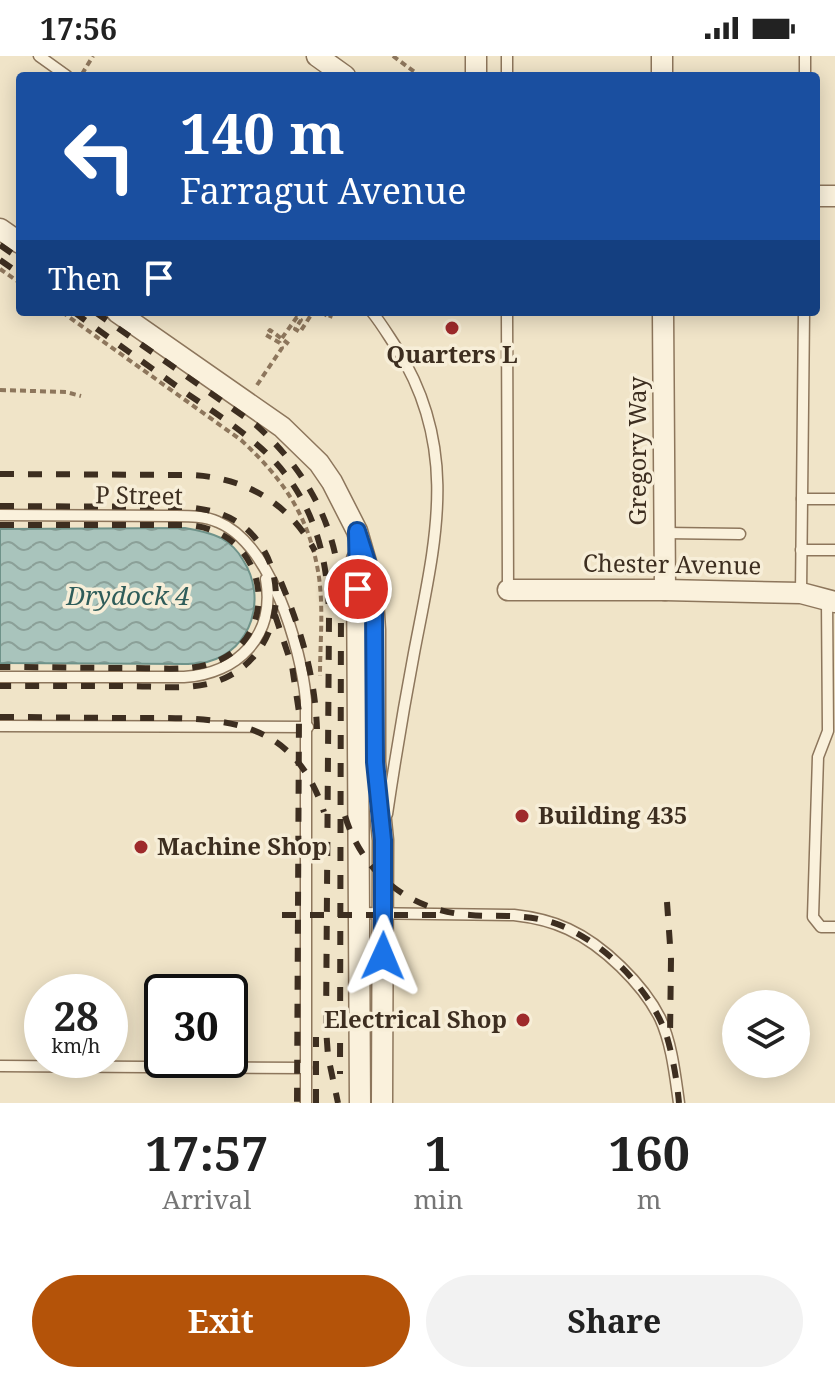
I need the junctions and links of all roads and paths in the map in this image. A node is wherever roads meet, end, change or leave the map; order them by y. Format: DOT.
graph roads {
  1 [pos="39,56"];
  2 [pos="317,56"];
  3 [pos="393,56"];
  4 [pos="61,72"];
  5 [pos="339,72"];
  6 [pos="415,72"];
  7 [pos="68,316"];
  8 [pos="123,316"];
  9 [pos="310,316"];
  10 [pos="375,316"];
  11 [pos="507,316"];
  12 [pos="663,316"];
  13 [pos="804,316"];
  14 [pos="282,338"];
  15 [pos="290,345"];
  16 [pos="257,385"];
  17 [pos="0,390"];
  18 [pos="81,396"];
  19 [pos="802,499"];
  20 [pos="835,499"];
  21 [pos="0,515"];
  22 [pos="357,531"];
  23 [pos="665,533"];
  24 [pos="740,534"];
  25 [pos="801,550"];
  26 [pos="835,550"];
  27 [pos="261,562"];
  28 [pos="508,590"];
  29 [pos="665,590"];
  30 [pos="801,593"];
  31 [pos="831,601"];
  32 [pos="320,676"];
  33 [pos="0,677"];
  34 [pos="0,726"];
  35 [pos="308,727"];
  36 [pos="383,840"];
  37 [pos="360,913"];
  38 [pos="383,914"];
  39 [pos="835,927"];
  40 [pos="0,1066"];
  41 [pos="306,1068"];
  42 [pos="306,1103"];
  43 [pos="360,1103"];
  44 [pos="382,1103"];
  45 [pos="679,1103"];
  1 -- 4 [label="lane"];
  2 -- 5 [label="street"];
  3 -- 6 [label="path"];
  7 -- 32 [label="path"];
  8 -- 22 [label="street"];
  9 -- 14 [label="path"];
  10 -- 36 [label="lane"];
  11 -- 28 [label="lane"];
  12 -- 23 [label="street, Gregory Way"];
  13 -- 19 [label="lane"];
  14 -- 15 [label="path"];
  14 -- 16 [label="path"];
  17 -- 18 [label="path"];
  19 -- 20 [label="lane"];
  19 -- 25 [label="lane"];
  21 -- 27 [label="lane, P Street"];
  22 -- 36 [label="street"];
  22 -- 37 [label="street"];
  23 -- 24 [label="lane"];
  23 -- 29 [label="street, Gregory Way"];
  25 -- 26 [label="lane"];
  25 -- 30 [label="lane"];
  27 -- 33 [label="lane"];
  27 -- 35 [label="lane, P Street"];
  28 -- 29 [label="street, Chester Avenue"];
  29 -- 30 [label="street, Chester Avenue"];
  30 -- 31 [label="street, Chester Avenue"];
  31 -- 39 [label="lane"];
  34 -- 35 [label="lane"];
  35 -- 41 [label="lane, P Street"];
  36 -- 38 [label="street"];
  37 -- 38 [label="lane"];
  37 -- 43 [label="street"];
  38 -- 44 [label="street"];
  38 -- 45 [label="lane"];
  40 -- 41 [label="lane"];
  41 -- 42 [label="lane, P Street"];
}
